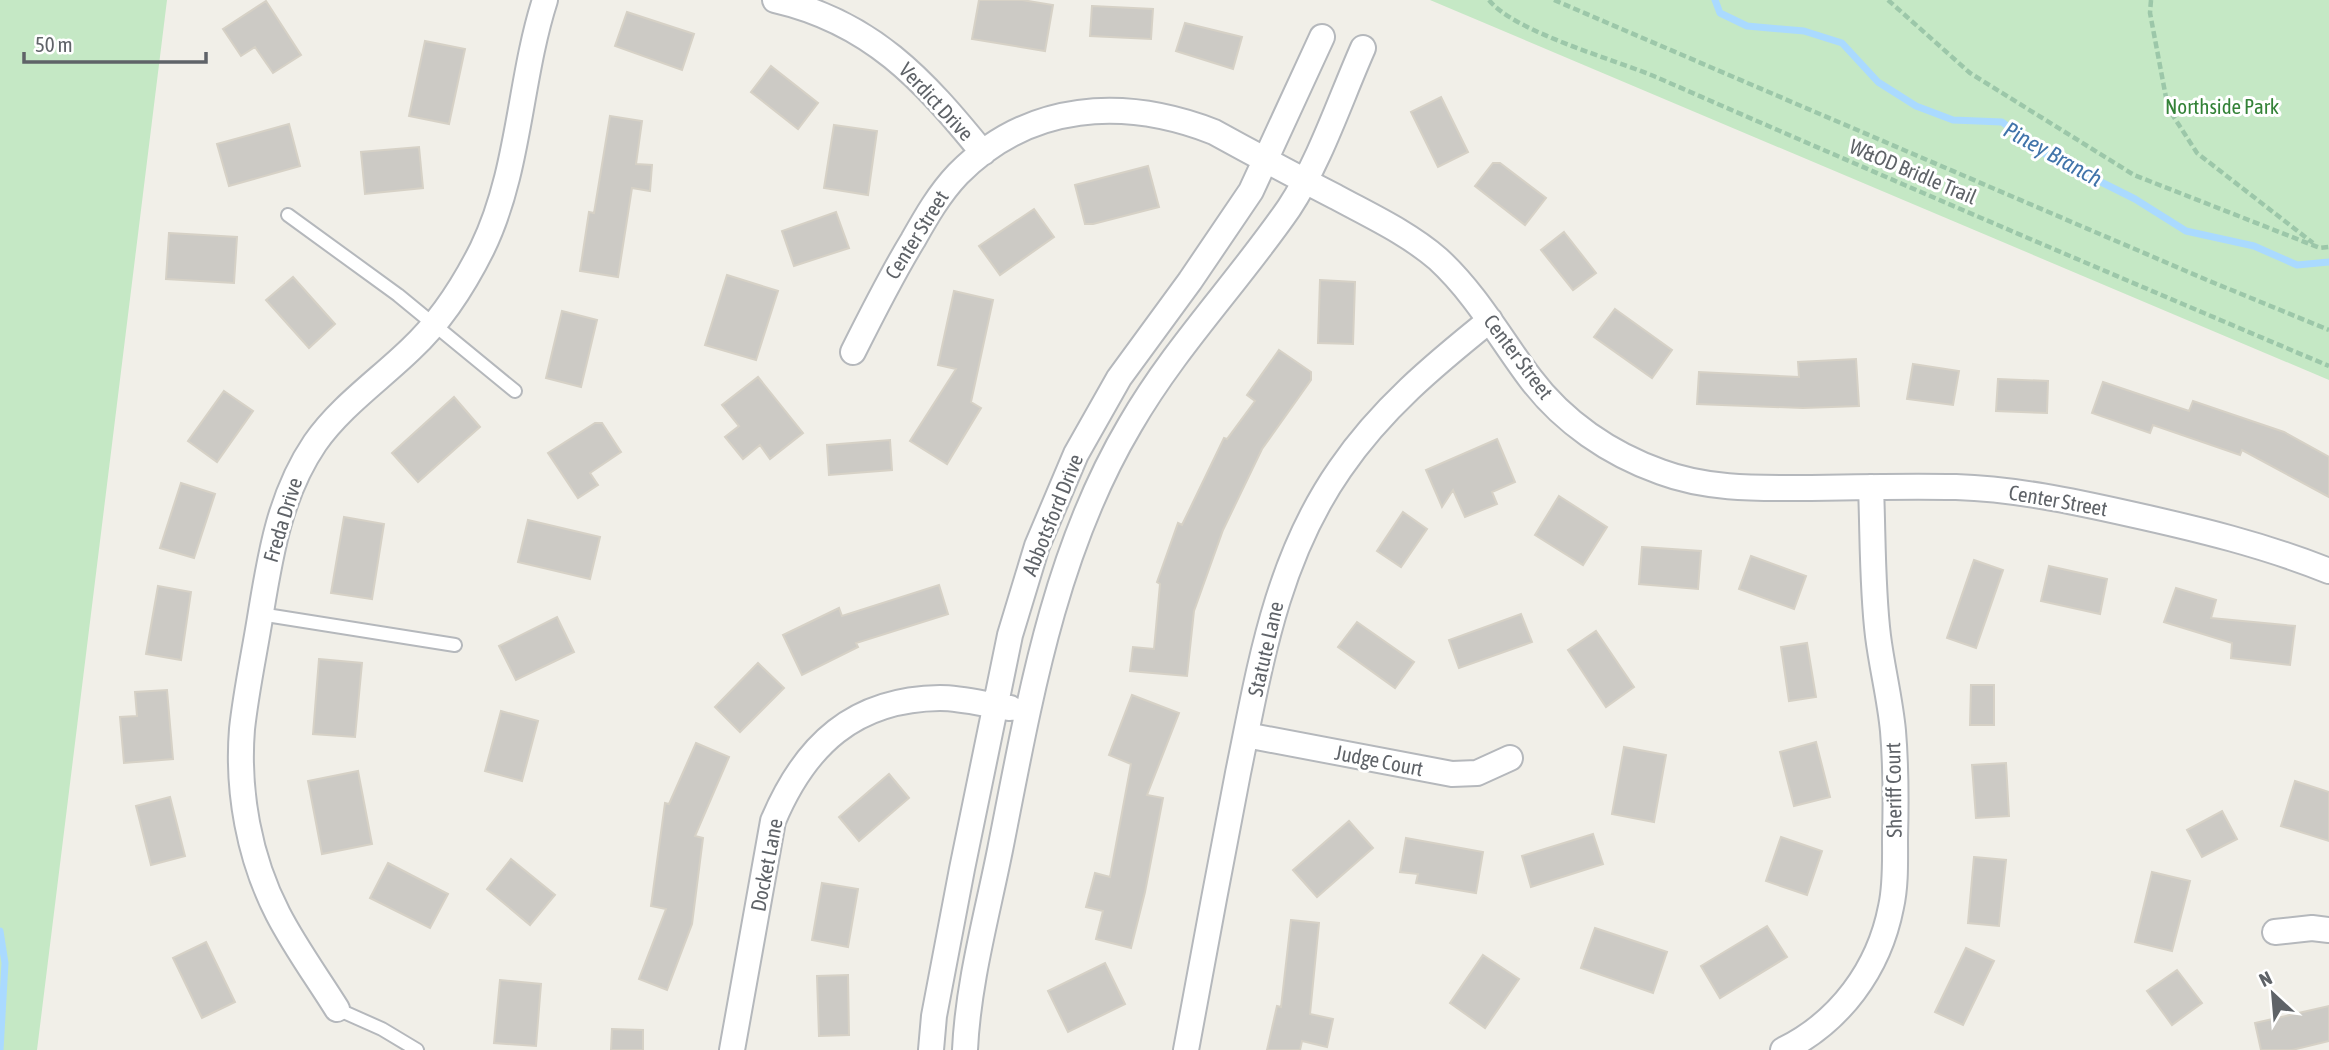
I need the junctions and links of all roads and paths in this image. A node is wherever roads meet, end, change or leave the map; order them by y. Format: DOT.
graph roads {
  1 [pos="545,0"];
  2 [pos="775,0"];
  3 [pos="1489,0"];
  4 [pos="1554,0"];
  5 [pos="1888,0"];
  6 [pos="2151,0"];
  7 [pos="1322,37"];
  8 [pos="1363,48"];
  9 [pos="983,153"];
  10 [pos="1267,161"];
  11 [pos="1305,181"];
  12 [pos="288,215"];
  13 [pos="2329,247"];
  14 [pos="2320,248"];
  15 [pos="1490,320"];
  16 [pos="435,323"];
  17 [pos="2329,330"];
  18 [pos="853,352"];
  19 [pos="2329,366"];
  20 [pos="515,391"];
  21 [pos="1871,487"];
  22 [pos="2329,571"];
  23 [pos="260,614"];
  24 [pos="455,645"];
  25 [pos="995,706"];
  26 [pos="1028,711"];
  27 [pos="1246,735"];
  28 [pos="1510,758"];
  29 [pos="2329,930"];
  30 [pos="2275,932"];
  31 [pos="337,1009"];
  32 [pos="417,1050"];
  33 [pos="732,1050"];
  34 [pos="931,1050"];
  35 [pos="965,1050"];
  36 [pos="1186,1050"];
  37 [pos="1783,1050"];
  1 -- 16 [label="street, Freda Drive"];
  2 -- 9 [label="street, Verdict Drive"];
  3 -- 19 [label="path, W&OD Bridle Trail"];
  4 -- 17 [label="path"];
  5 -- 14 [label="path"];
  6 -- 14 [label="path"];
  7 -- 10 [label="street, Abbotsford Drive"];
  8 -- 11 [label="street, Abbotsford Drive"];
  9 -- 10 [label="street, Center Street"];
  9 -- 18 [label="street, Center Street"];
  10 -- 11 [label="street, Center Street"];
  10 -- 25 [label="street, Abbotsford Drive"];
  11 -- 15 [label="street, Center Street"];
  11 -- 26 [label="street, Abbotsford Drive"];
  12 -- 16 [label="lane"];
  13 -- 14 [label="path"];
  15 -- 21 [label="street, Center Street"];
  15 -- 27 [label="street, Statute Lane"];
  16 -- 20 [label="lane"];
  16 -- 23 [label="street, Freda Drive"];
  21 -- 22 [label="street, Center Street"];
  21 -- 37 [label="street, Sheriff Court"];
  23 -- 24 [label="lane"];
  23 -- 31 [label="street, Freda Drive"];
  25 -- 26 [label="street, Docket Lane"];
  25 -- 33 [label="street, Docket Lane"];
  25 -- 34 [label="street, Abbotsford Drive"];
  26 -- 35 [label="street, Abbotsford Drive"];
  27 -- 28 [label="street, Judge Court"];
  27 -- 36 [label="street, Statute Lane"];
  29 -- 30 [label="street"];
  31 -- 32 [label="lane"];
}
